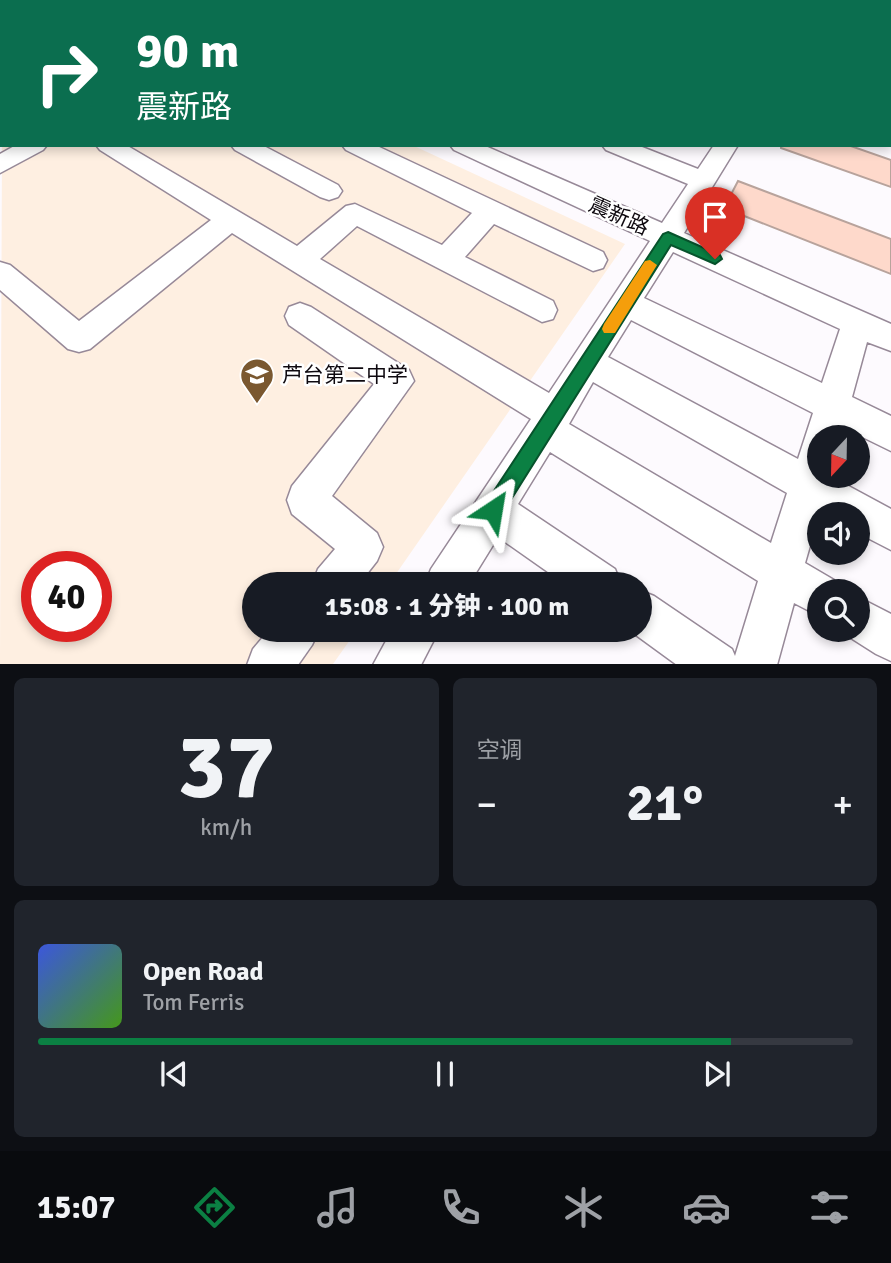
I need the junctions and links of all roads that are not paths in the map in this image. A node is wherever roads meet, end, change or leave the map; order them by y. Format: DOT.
graph roads {
  1 [pos="32,147"];
  2 [pos="111,147"];
  3 [pos="358,147"];
  4 [pos="466,147"];
  5 [pos="619,147"];
  6 [pos="725,147"];
  7 [pos="261,149"];
  8 [pos="0,165"];
  9 [pos="704,181"];
  10 [pos="329,191"];
  11 [pos="490,211"];
  12 [pos="230,220"];
  13 [pos="668,237"];
  14 [pos="446,260"];
  15 [pos="593,260"];
  16 [pos="298,261"];
  17 [pos="0,273"];
  18 [pos="626,303"];
  19 [pos="542,310"];
  20 [pos="300,316"];
  21 [pos="857,323"];
  22 [pos="891,338"];
  23 [pos="588,363"];
  24 [pos="832,405"];
  25 [pos="550,422"];
  26 [pos="827,425"];
  27 [pos="891,435"];
  28 [pos="807,464"];
  29 [pos="808,488"];
  30 [pos="840,488"];
  31 [pos="493,510"];
  32 [pos="891,530"];
  33 [pos="343,572"];
  34 [pos="454,572"];
  35 [pos="583,572"];
  36 [pos="782,572"];
  37 [pos="807,588"];
  38 [pos="652,620"];
  39 [pos="870,626"];
  40 [pos="891,639"];
  41 [pos="287,642"];
  42 [pos="409,642"];
  43 [pos="269,664"];
  44 [pos="395,664"];
  45 [pos="716,664"];
  46 [pos="754,664"];
  1 -- 8 [label="street"];
  2 -- 12 [label="street"];
  3 -- 11 [label="street"];
  4 -- 13 [label="street, 震新路"];
  5 -- 9 [label="street"];
  6 -- 9 [label="street"];
  7 -- 10 [label="street"];
  9 -- 13 [label="street"];
  11 -- 14 [label="street"];
  11 -- 15 [label="street"];
  12 -- 16 [label="street"];
  12 -- 17 [label="street"];
  13 -- 18 [label="street"];
  13 -- 21 [label="street, 震新路"];
  14 -- 16 [label="street"];
  14 -- 19 [label="street"];
  16 -- 25 [label="street"];
  18 -- 23 [label="street"];
  18 -- 24 [label="street"];
  20 -- 33 [label="street"];
  21 -- 22 [label="street, 震新路"];
  21 -- 24 [label="street"];
  23 -- 25 [label="street"];
  23 -- 28 [label="street"];
  24 -- 26 [label="street"];
  24 -- 27 [label="street"];
  25 -- 31 [label="street"];
  25 -- 36 [label="street"];
  29 -- 36 [label="street"];
  30 -- 32 [label="street"];
  31 -- 34 [label="street"];
  31 -- 35 [label="street"];
  36 -- 37 [label="street"];
  36 -- 46 [label="street"];
  38 -- 45 [label="street"];
  39 -- 40 [label="street"];
  41 -- 43 [label="street"];
  42 -- 44 [label="street"];
}
